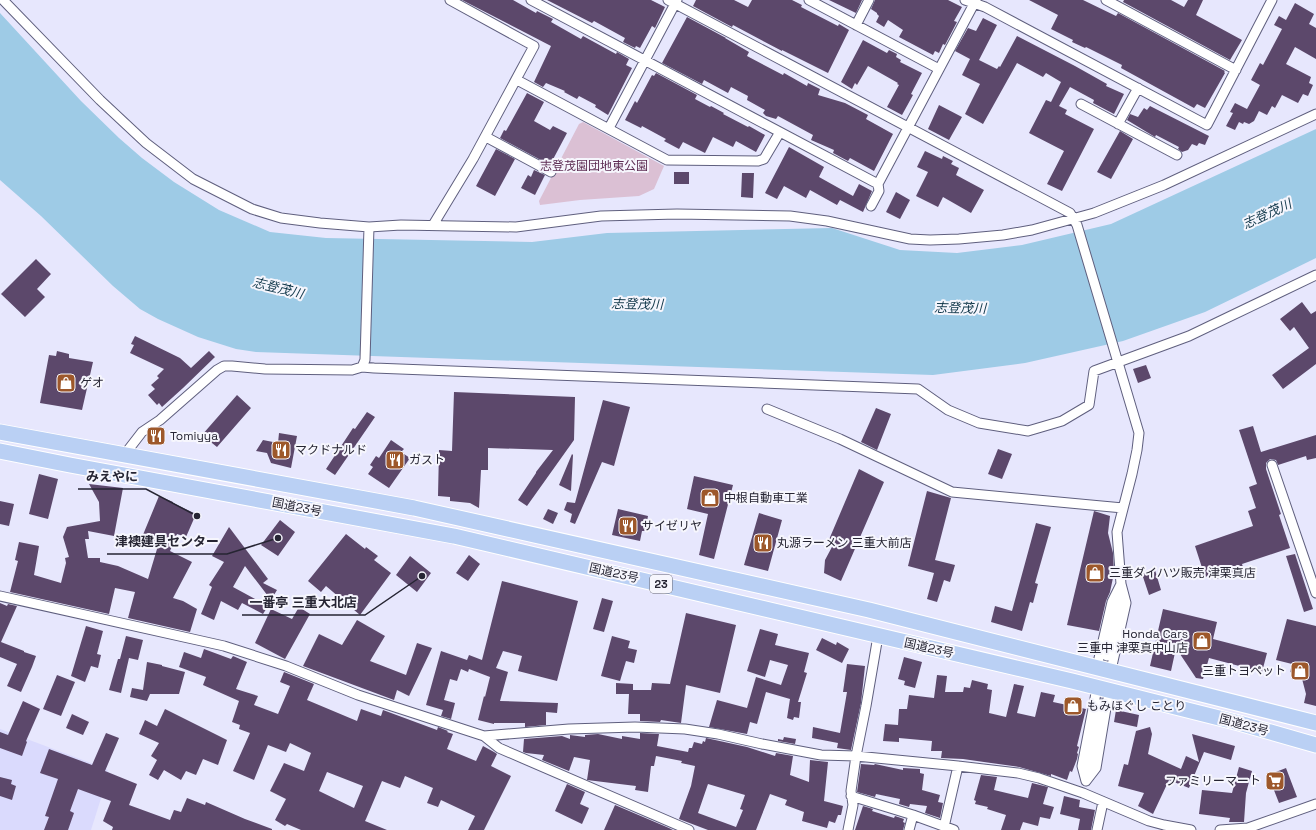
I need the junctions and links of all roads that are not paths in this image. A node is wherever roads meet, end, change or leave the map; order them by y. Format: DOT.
graph roads {
  1 [pos="3,0"];
  2 [pos="450,0"];
  3 [pos="531,0"];
  4 [pos="809,0"];
  5 [pos="869,0"];
  6 [pos="965,0"];
  7 [pos="1106,0"];
  8 [pos="1272,0"];
  9 [pos="673,1"];
  10 [pos="975,2"];
  11 [pos="856,25"];
  12 [pos="645,60"];
  13 [pos="939,69"];
  14 [pos="1236,70"];
  15 [pos="517,80"];
  16 [pos="1138,88"];
  17 [pos="1081,104"];
  18 [pos="1316,114"];
  19 [pos="1118,124"];
  20 [pos="908,127"];
  21 [pos="609,128"];
  22 [pos="780,132"];
  23 [pos="486,137"];
  24 [pos="1177,155"];
  25 [pos="551,172"];
  26 [pos="878,184"];
  27 [pos="871,206"];
  28 [pos="1076,222"];
  29 [pos="433,225"];
  30 [pos="369,230"];
  31 [pos="1316,275"];
  32 [pos="1118,362"];
  33 [pos="363,364"];
  34 [pos="767,409"];
  35 [pos="0,432"];
  36 [pos="0,451"];
  37 [pos="125,454"];
  38 [pos="1272,465"];
  39 [pos="1123,508"];
  40 [pos="1121,584"];
  41 [pos="1316,593"];
  42 [pos="0,596"];
  43 [pos="878,636"];
  44 [pos="1105,664"];
  45 [pos="1104,689"];
  46 [pos="1100,704"];
  47 [pos="1316,723"];
  48 [pos="484,736"];
  49 [pos="1316,745"];
  50 [pos="856,756"];
  51 [pos="958,766"];
  52 [pos="1086,781"];
  53 [pos="1083,793"];
  54 [pos="851,796"];
  55 [pos="1103,802"];
  56 [pos="1316,804"];
  57 [pos="913,815"];
  58 [pos="1148,825"];
  59 [pos="675,827"];
  60 [pos="944,827"];
  61 [pos="689,830"];
  62 [pos="848,830"];
  63 [pos="909,830"];
  64 [pos="954,830"];
  65 [pos="1097,830"];
  66 [pos="1191,830"];
  67 [pos="1220,830"];
  1 -- 30 [label="street"];
  2 -- 15 [label="street"];
  3 -- 12 [label="street"];
  4 -- 11 [label="street"];
  5 -- 11 [label="street"];
  6 -- 10 [label="street"];
  7 -- 14 [label="street"];
  8 -- 14 [label="street"];
  9 -- 12 [label="street"];
  9 -- 20 [label="street"];
  10 -- 13 [label="street"];
  10 -- 16 [label="street"];
  11 -- 13 [label="street"];
  12 -- 21 [label="street"];
  12 -- 22 [label="street"];
  13 -- 20 [label="street"];
  14 -- 16 [label="street"];
  15 -- 21 [label="street"];
  15 -- 23 [label="street"];
  16 -- 19 [label="street"];
  17 -- 19 [label="street"];
  18 -- 28 [label="street"];
  19 -- 24 [label="street"];
  20 -- 26 [label="street"];
  20 -- 28 [label="street"];
  21 -- 22 [label="street"];
  22 -- 26 [label="street"];
  23 -- 25 [label="street"];
  23 -- 29 [label="street"];
  26 -- 27 [label="street"];
  28 -- 29 [label="street"];
  28 -- 32 [label="street"];
  29 -- 30 [label="street"];
  30 -- 33 [label="street"];
  31 -- 32 [label="street"];
  32 -- 33 [label="street"];
  32 -- 39 [label="street"];
  33 -- 37 [label="street"];
  34 -- 39 [label="street"];
  35 -- 37 [label="highway, 国道23号 / 23"];
  36 -- 43 [label="highway, 国道23号 / 23"];
  37 -- 44 [label="highway, 国道23号 / 23"];
  38 -- 41 [label="street"];
  39 -- 40 [label="street"];
  40 -- 44 [label="street"];
  40 -- 44 [label="street"];
  40 -- 44 [label="street"];
  42 -- 48 [label="street"];
  43 -- 45 [label="highway, 国道23号 / 23"];
  43 -- 50 [label="street"];
  44 -- 47 [label="highway, 国道23号 / 23"];
  45 -- 49 [label="highway, 国道23号 / 23"];
  45 -- 52 [label="street"];
  45 -- 52 [label="street"];
  46 -- 52 [label="street"];
  48 -- 50 [label="street"];
  48 -- 59 [label="street"];
  50 -- 51 [label="street"];
  50 -- 54 [label="street"];
  51 -- 53 [label="street"];
  51 -- 60 [label="street"];
  52 -- 53 [label="street"];
  53 -- 55 [label="street"];
  54 -- 57 [label="street"];
  54 -- 62 [label="street"];
  55 -- 58 [label="street"];
  55 -- 65 [label="street"];
  56 -- 67 [label="street"];
  57 -- 60 [label="street"];
  57 -- 63 [label="street"];
  58 -- 66 [label="street"];
  59 -- 61 [label="street"];
  60 -- 64 [label="street"];
}
